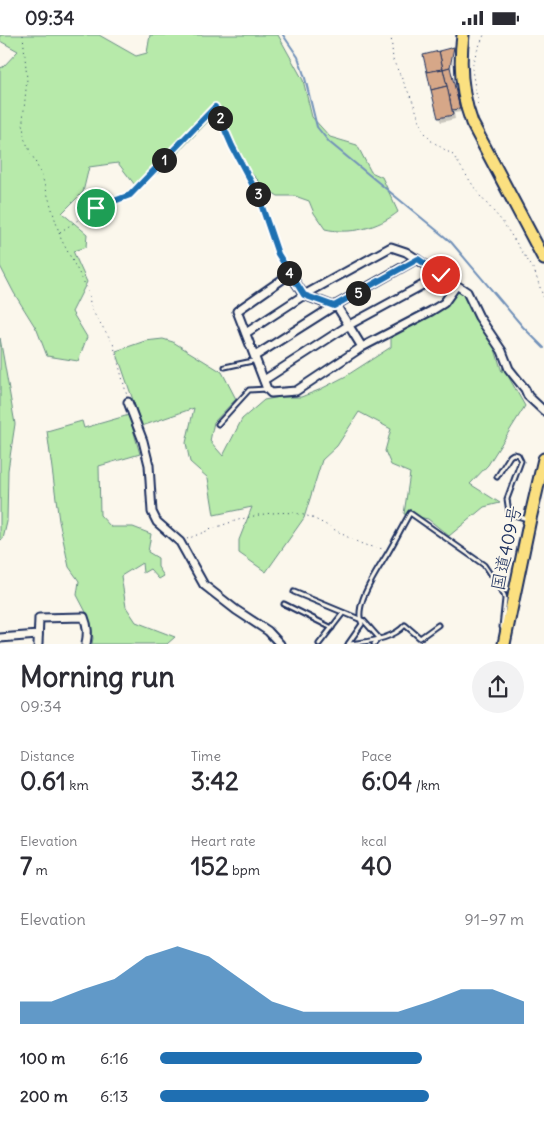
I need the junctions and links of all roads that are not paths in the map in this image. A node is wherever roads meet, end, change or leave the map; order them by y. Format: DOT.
graph roads {
  1 [pos="462,35"];
  2 [pos="418,259"];
  3 [pos="544,259"];
  4 [pos="441,275"];
  5 [pos="456,286"];
  6 [pos="304,295"];
  7 [pos="334,306"];
  8 [pos="349,325"];
  9 [pos="246,333"];
  10 [pos="362,347"];
  11 [pos="256,358"];
  12 [pos="226,367"];
  13 [pos="264,380"];
  14 [pos="268,389"];
  15 [pos="128,402"];
  16 [pos="544,411"];
  17 [pos="218,424"];
  18 [pos="544,459"];
  19 [pos="497,477"];
  20 [pos="530,519"];
  21 [pos="294,592"];
  22 [pos="284,604"];
  23 [pos="343,613"];
  24 [pos="360,621"];
  25 [pos="438,625"];
  26 [pos="332,628"];
  27 [pos="38,635"];
  28 [pos="0,637"];
  29 [pos="505,638"];
  30 [pos="379,639"];
  31 [pos="38,644"];
  32 [pos="86,644"];
  33 [pos="280,644"];
  34 [pos="320,644"];
  35 [pos="349,644"];
  36 [pos="374,644"];
  1 -- 3 [label="highway"];
  2 -- 4 [label="street"];
  2 -- 6 [label="street"];
  2 -- 7 [label="street"];
  4 -- 5 [label="street"];
  4 -- 8 [label="street"];
  5 -- 10 [label="street"];
  5 -- 16 [label="street"];
  6 -- 7 [label="street"];
  6 -- 9 [label="street"];
  6 -- 9 [label="street"];
  7 -- 8 [label="street"];
  7 -- 11 [label="street"];
  8 -- 10 [label="street"];
  8 -- 13 [label="street"];
  9 -- 11 [label="street"];
  10 -- 14 [label="street"];
  11 -- 12 [label="lane"];
  11 -- 13 [label="street"];
  13 -- 14 [label="street"];
  14 -- 17 [label="lane"];
  15 -- 33 [label="street"];
  18 -- 20 [label="highway, 国道409号"];
  19 -- 20 [label="lane"];
  20 -- 29 [label="highway, 国道409号"];
  21 -- 23 [label="lane"];
  22 -- 26 [label="lane"];
  23 -- 24 [label="lane"];
  23 -- 26 [label="lane"];
  24 -- 29 [label="lane"];
  24 -- 30 [label="lane"];
  24 -- 35 [label="lane"];
  25 -- 30 [label="lane"];
  26 -- 34 [label="lane"];
  27 -- 28 [label="street"];
  27 -- 31 [label="street"];
  27 -- 32 [label="street"];
  30 -- 35 [label="lane"];
  30 -- 36 [label="lane"];
}
